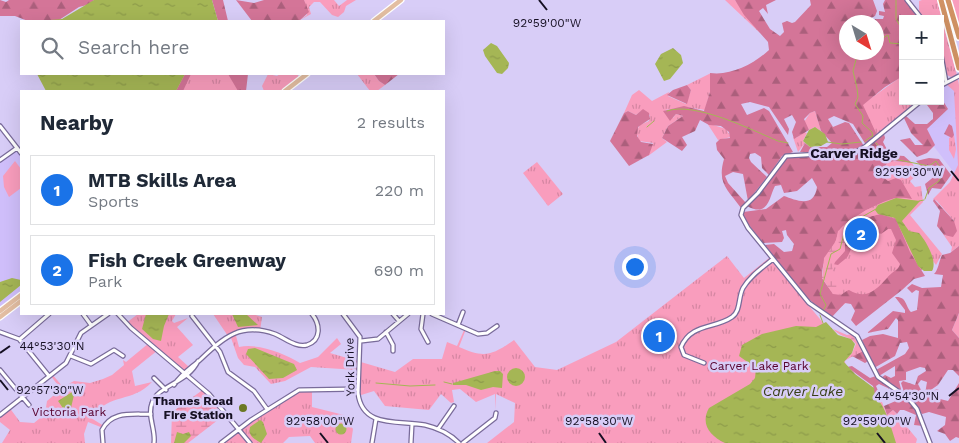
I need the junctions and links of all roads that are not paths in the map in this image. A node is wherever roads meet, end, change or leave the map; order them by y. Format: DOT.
graph roads {
  1 [pos="401,0"];
  2 [pos="907,0"];
  3 [pos="940,0"];
  4 [pos="948,0"];
  5 [pos="919,15"];
  6 [pos="375,20"];
  7 [pos="959,37"];
  8 [pos="942,60"];
  9 [pos="959,68"];
  10 [pos="306,75"];
  11 [pos="959,76"];
  12 [pos="946,82"];
  13 [pos="286,90"];
  14 [pos="916,105"];
  15 [pos="0,126"];
  16 [pos="17,148"];
  17 [pos="20,152"];
  18 [pos="0,160"];
  19 [pos="773,259"];
  20 [pos="20,296"];
  21 [pos="20,302"];
  22 [pos="0,311"];
  23 [pos="463,312"];
  24 [pos="48,315"];
  25 [pos="84,315"];
  26 [pos="102,315"];
  27 [pos="106,315"];
  28 [pos="119,315"];
  29 [pos="313,315"];
  30 [pos="344,315"];
  31 [pos="394,315"];
  32 [pos="407,315"];
  33 [pos="423,315"];
  34 [pos="434,315"];
  35 [pos="192,316"];
  36 [pos="0,317"];
  37 [pos="97,320"];
  38 [pos="399,322"];
  39 [pos="91,325"];
  40 [pos="458,325"];
  41 [pos="497,326"];
  42 [pos="0,328"];
  43 [pos="0,332"];
  44 [pos="5,332"];
  45 [pos="386,332"];
  46 [pos="20,340"];
  47 [pos="361,341"];
  48 [pos="428,342"];
  49 [pos="215,345"];
  50 [pos="393,351"];
  51 [pos="71,356"];
  52 [pos="123,356"];
  53 [pos="198,361"];
  54 [pos="704,363"];
  55 [pos="0,370"];
  56 [pos="184,372"];
  57 [pos="49,376"];
  58 [pos="188,376"];
  59 [pos="154,378"];
  60 [pos="174,385"];
  61 [pos="358,388"];
  62 [pos="166,390"];
  63 [pos="22,397"];
  64 [pos="29,405"];
  65 [pos="454,406"];
  66 [pos="268,409"];
  67 [pos="496,413"];
  68 [pos="151,414"];
  69 [pos="0,415"];
  70 [pos="376,419"];
  71 [pos="412,424"];
  72 [pos="239,429"];
  73 [pos="438,429"];
  74 [pos="103,443"];
  75 [pos="154,443"];
  76 [pos="221,443"];
  77 [pos="250,443"];
  78 [pos="372,443"];
  79 [pos="411,443"];
  80 [pos="459,443"];
  81 [pos="463,443"];
  82 [pos="930,443"];
  1 -- 6 [label="main road"];
  2 -- 5 [label="street"];
  3 -- 9 [label="highway"];
  4 -- 7 [label="highway"];
  8 -- 12 [label="street"];
  10 -- 13 [label="main road"];
  11 -- 12 [label="street"];
  14 -- 19 [label="street"];
  15 -- 16 [label="street"];
  16 -- 17 [label="street"];
  16 -- 18 [label="street"];
  19 -- 54 [label="street"];
  19 -- 82 [label="street"];
  20 -- 22 [label="main road"];
  21 -- 36 [label="main road"];
  23 -- 40 [label="street"];
  24 -- 46 [label="street"];
  25 -- 39 [label="street"];
  26 -- 37 [label="street"];
  27 -- 37 [label="street"];
  28 -- 56 [label="street"];
  29 -- 49 [label="street"];
  30 -- 47 [label="street, York Drive"];
  31 -- 38 [label="street"];
  32 -- 38 [label="street"];
  33 -- 48 [label="street"];
  34 -- 40 [label="street"];
  35 -- 49 [label="street"];
  37 -- 39 [label="street"];
  38 -- 45 [label="street"];
  39 -- 51 [label="street"];
  40 -- 41 [label="street"];
  42 -- 44 [label="street"];
  43 -- 44 [label="street"];
  44 -- 46 [label="street"];
  45 -- 47 [label="street"];
  45 -- 50 [label="street"];
  46 -- 57 [label="street"];
  47 -- 61 [label="street, York Drive"];
  49 -- 53 [label="street"];
  49 -- 66 [label="street"];
  51 -- 52 [label="street"];
  51 -- 57 [label="street"];
  53 -- 56 [label="street"];
  53 -- 58 [label="street"];
  55 -- 63 [label="street"];
  56 -- 58 [label="street"];
  56 -- 60 [label="street"];
  57 -- 63 [label="street"];
  58 -- 60 [label="street"];
  58 -- 72 [label="street"];
  59 -- 62 [label="street"];
  60 -- 62 [label="street"];
  61 -- 66 [label="street"];
  61 -- 70 [label="street, York Drive"];
  62 -- 68 [label="street"];
  63 -- 64 [label="street"];
  63 -- 69 [label="street"];
  65 -- 73 [label="street"];
  66 -- 72 [label="street"];
  67 -- 81 [label="street"];
  68 -- 74 [label="street"];
  68 -- 75 [label="street"];
  70 -- 71 [label="street"];
  70 -- 78 [label="street"];
  71 -- 73 [label="street"];
  71 -- 79 [label="street"];
  72 -- 76 [label="street"];
  72 -- 77 [label="street"];
  73 -- 80 [label="street"];
}
